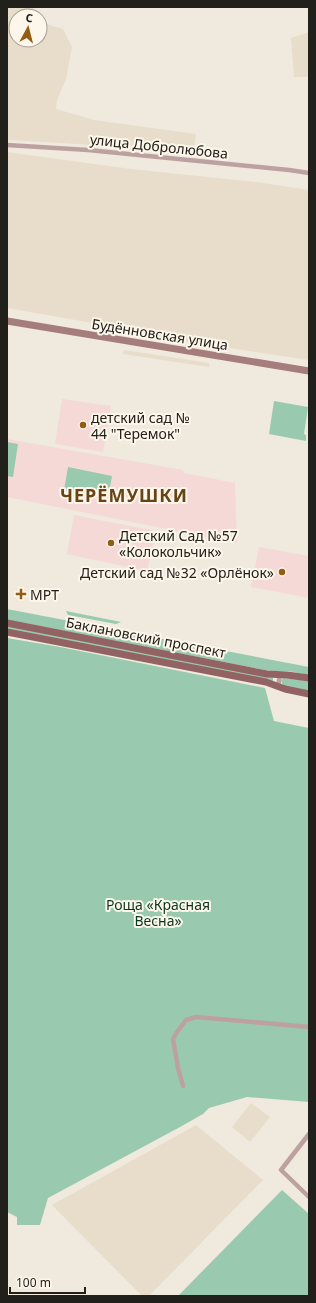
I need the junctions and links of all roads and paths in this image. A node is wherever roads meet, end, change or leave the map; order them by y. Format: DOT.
graph roads {
  1 [pos="7,145"];
  2 [pos="309,173"];
  3 [pos="7,321"];
  4 [pos="309,371"];
  5 [pos="7,623"];
  6 [pos="7,632"];
  7 [pos="280,675"];
  8 [pos="309,678"];
  9 [pos="278,686"];
  10 [pos="309,694"];
  11 [pos="309,1027"];
  12 [pos="183,1086"];
  13 [pos="309,1134"];
  14 [pos="309,1197"];
  1 -- 2 [label="street, улица Добролюбова"];
  3 -- 4 [label="main road, Будённовская улица"];
  5 -- 7 [label="main road, Баклановский проспект"];
  6 -- 9 [label="main road, Баклановский проспект"];
  7 -- 8 [label="main road, Баклановский проспект"];
  7 -- 9 [label="street"];
  9 -- 10 [label="main road, Баклановский проспект"];
  11 -- 12 [label="street"];
  13 -- 14 [label="street"];
}
